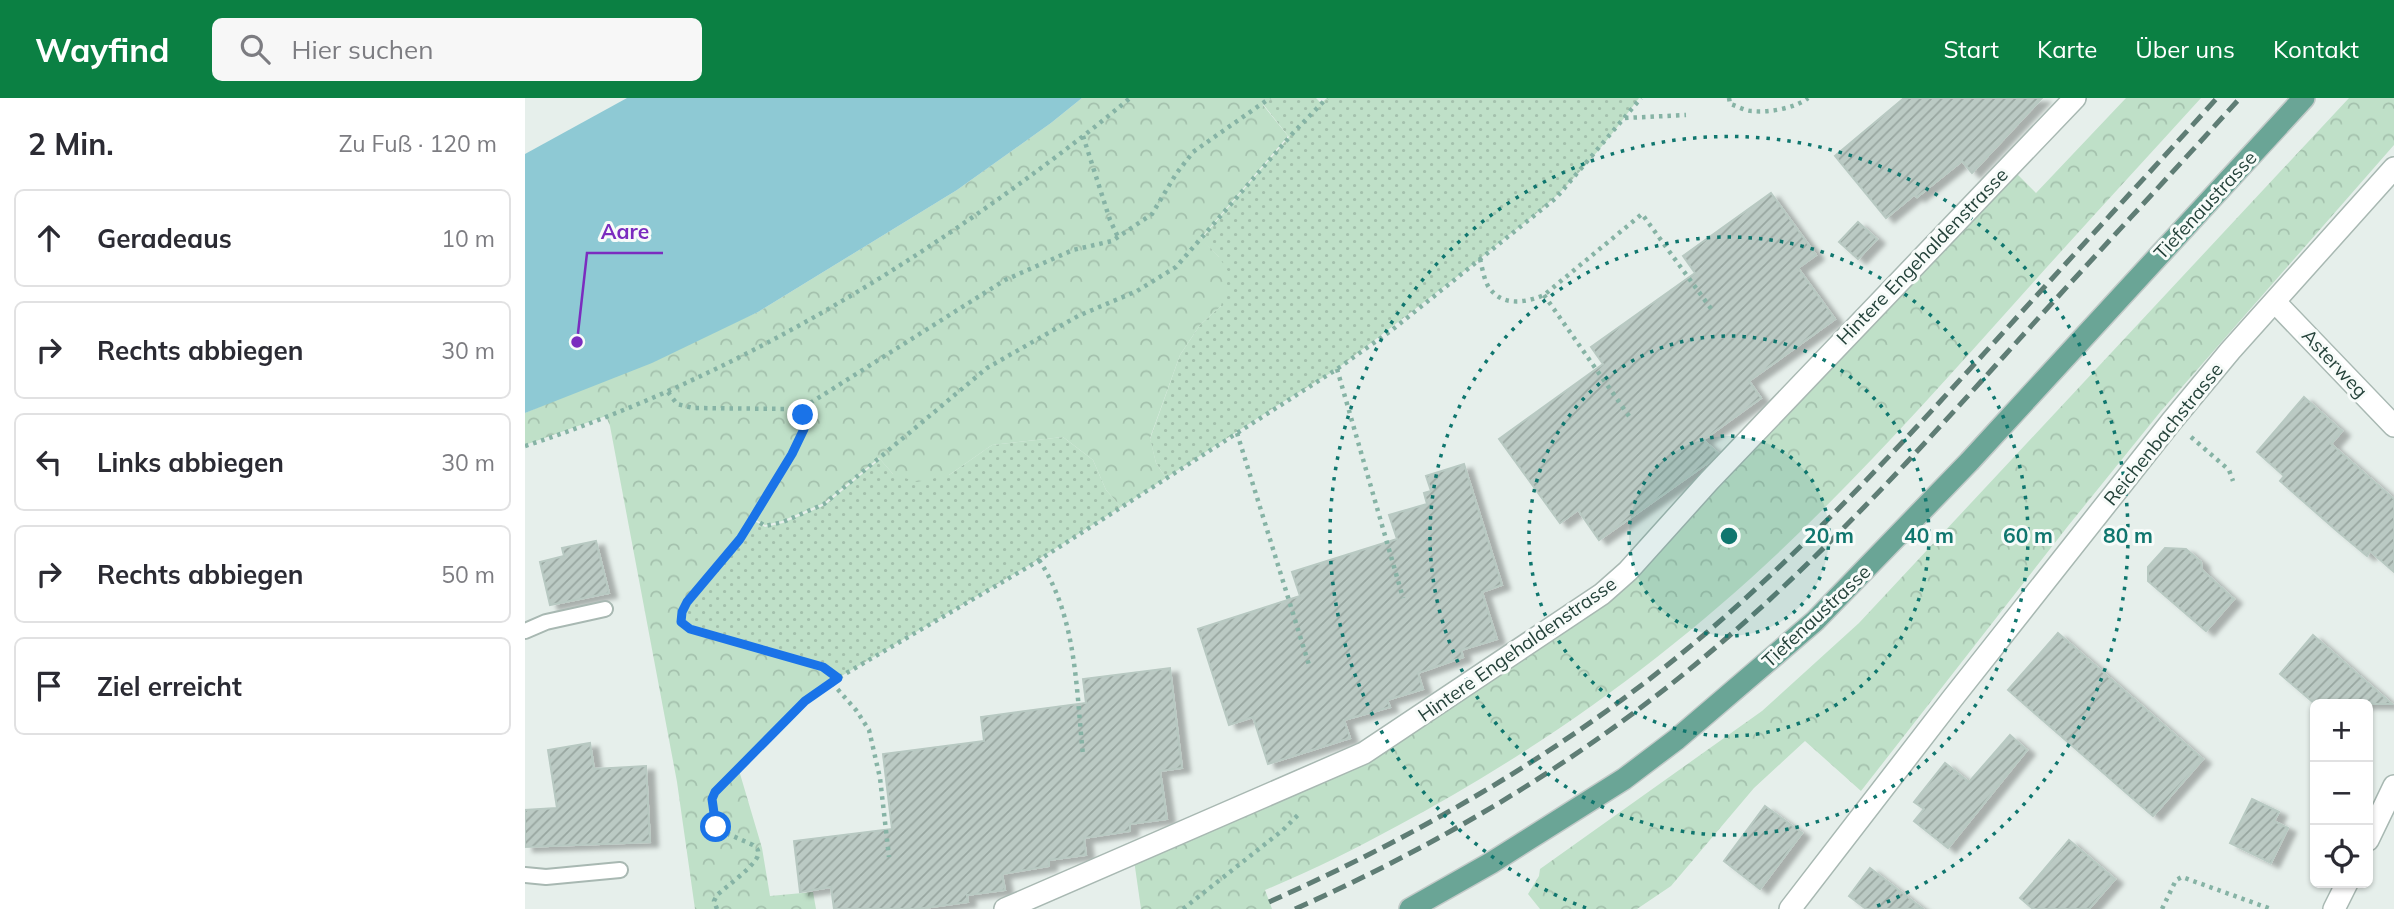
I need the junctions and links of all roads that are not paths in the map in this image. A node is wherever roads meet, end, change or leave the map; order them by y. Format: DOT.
graph roads {
  1 [pos="2075,98"];
  2 [pos="2304,98"];
  3 [pos="2394,168"];
  4 [pos="2275,302"];
  5 [pos="2394,426"];
  6 [pos="605,609"];
  7 [pos="525,631"];
  8 [pos="2394,786"];
  9 [pos="2373,830"];
  10 [pos="620,870"];
  11 [pos="525,875"];
  12 [pos="2344,888"];
  13 [pos="1005,909"];
  14 [pos="1410,909"];
  15 [pos="1790,909"];
  16 [pos="2334,909"];
  1 -- 13 [label="street, Hintere Engehaldenstrasse"];
  2 -- 14 [label="main road, Tiefenaustrasse"];
  3 -- 4 [label="street, Reichenbachstrasse"];
  4 -- 5 [label="street, Asterweg"];
  4 -- 15 [label="street, Reichenbachstrasse"];
  6 -- 7 [label="lane"];
  8 -- 9 [label="street"];
  10 -- 11 [label="lane"];
  12 -- 16 [label="street"];
}
